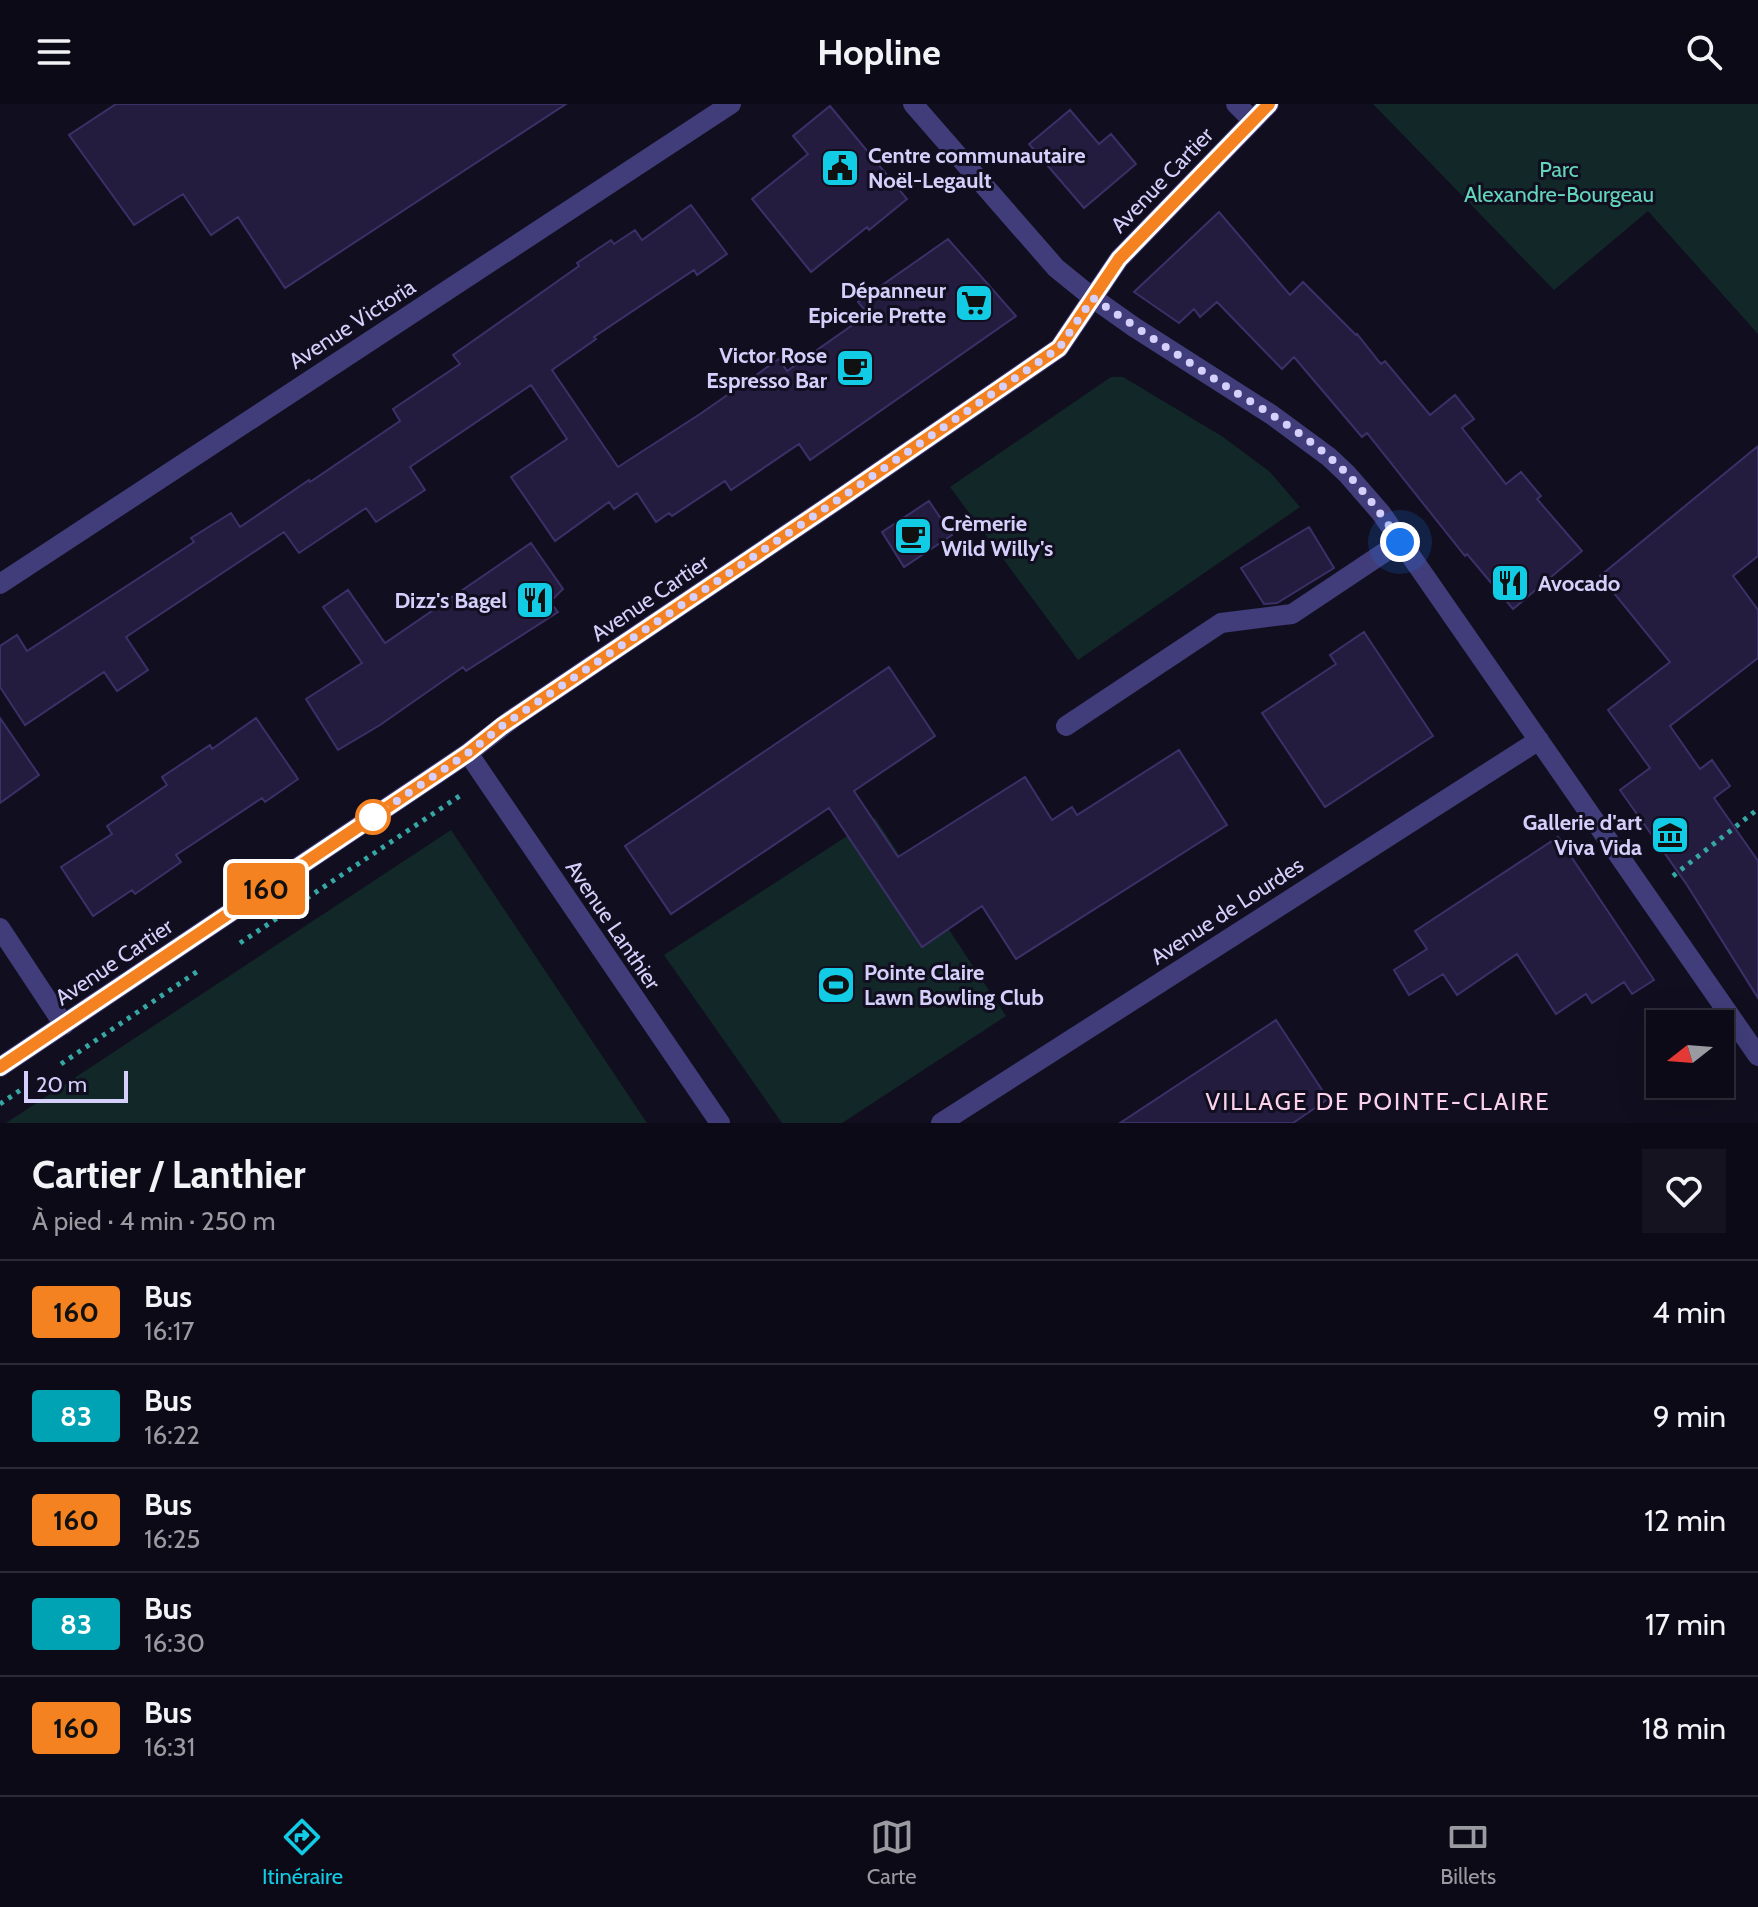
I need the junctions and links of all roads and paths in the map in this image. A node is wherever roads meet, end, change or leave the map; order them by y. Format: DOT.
graph roads {
  1 [pos="731,104"];
  2 [pos="913,104"];
  3 [pos="1236,104"];
  4 [pos="1269,104"];
  5 [pos="1253,121"];
  6 [pos="1093,298"];
  7 [pos="1400,542"];
  8 [pos="0,584"];
  9 [pos="1066,726"];
  10 [pos="1539,740"];
  11 [pos="468,753"];
  12 [pos="1758,809"];
  13 [pos="439,812"];
  14 [pos="1673,876"];
  15 [pos="0,928"];
  16 [pos="232,949"];
  17 [pos="207,965"];
  18 [pos="64,1025"];
  19 [pos="1758,1056"];
  20 [pos="60,1064"];
  21 [pos="0,1067"];
  22 [pos="25,1088"];
  23 [pos="0,1104"];
  24 [pos="720,1123"];
  25 [pos="941,1123"];
  1 -- 8 [label="street, Avenue Victoria"];
  2 -- 6 [label="street"];
  3 -- 5 [label="street"];
  4 -- 5 [label="street, Avenue Cartier"];
  5 -- 6 [label="street, Avenue Cartier"];
  6 -- 7 [label="street"];
  6 -- 11 [label="street, Avenue Cartier"];
  7 -- 9 [label="street"];
  7 -- 10 [label="street"];
  10 -- 19 [label="street"];
  10 -- 25 [label="street, Avenue de Lourdes"];
  11 -- 18 [label="street, Avenue Cartier"];
  11 -- 24 [label="street, Avenue Lanthier"];
  12 -- 14 [label="path"];
  13 -- 16 [label="path"];
  15 -- 18 [label="street"];
  17 -- 20 [label="path"];
  18 -- 21 [label="street, Avenue Cartier"];
  22 -- 23 [label="path"];
}
